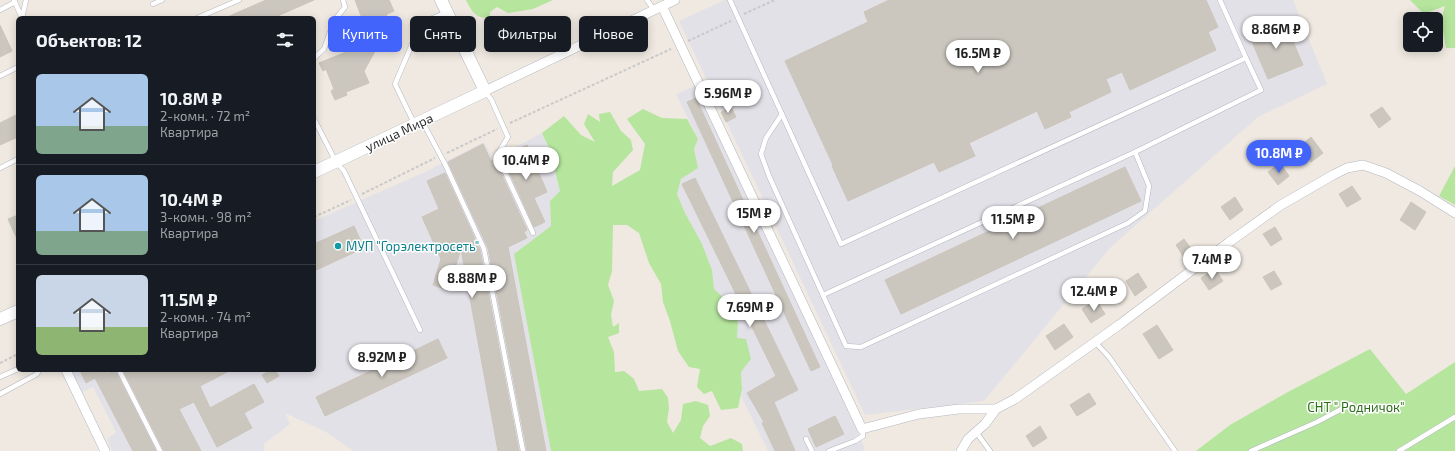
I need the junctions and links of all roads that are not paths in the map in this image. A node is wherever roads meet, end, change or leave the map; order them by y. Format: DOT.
graph roads {
  1 [pos="26,0"];
  2 [pos="162,0"];
  3 [pos="239,0"];
  4 [pos="343,0"];
  5 [pos="441,0"];
  6 [pos="647,0"];
  7 [pos="730,0"];
  8 [pos="1220,0"];
  9 [pos="15,1"];
  10 [pos="667,3"];
  11 [pos="153,4"];
  12 [pos="0,10"];
  13 [pos="446,12"];
  14 [pos="21,16"];
  15 [pos="22,16"];
  16 [pos="202,16"];
  17 [pos="316,56"];
  18 [pos="1246,58"];
  19 [pos="16,68"];
  20 [pos="0,76"];
  21 [pos="485,91"];
  22 [pos="782,114"];
  23 [pos="316,123"];
  24 [pos="418,123"];
  25 [pos="1135,152"];
  26 [pos="16,161"];
  27 [pos="336,162"];
  28 [pos="0,168"];
  29 [pos="316,171"];
  30 [pos="1455,213"];
  31 [pos="533,233"];
  32 [pos="823,295"];
  33 [pos="16,312"];
  34 [pos="0,319"];
  35 [pos="420,330"];
  36 [pos="1095,342"];
  37 [pos="16,370"];
  38 [pos="38,372"];
  39 [pos="67,372"];
  40 [pos="120,372"];
  41 [pos="0,377"];
  42 [pos="0,394"];
  43 [pos="1351,404"];
  44 [pos="996,409"];
  45 [pos="1455,417"];
  46 [pos="862,429"];
  47 [pos="976,432"];
  48 [pos="806,439"];
  49 [pos="105,451"];
  50 [pos="160,451"];
  51 [pos="523,451"];
  52 [pos="812,451"];
  53 [pos="829,451"];
  54 [pos="962,451"];
  55 [pos="990,451"];
  56 [pos="1174,451"];
  57 [pos="1251,451"];
  58 [pos="1399,451"];
  1 -- 15 [label="lane"];
  2 -- 11 [label="lane"];
  3 -- 16 [label="lane"];
  4 -- 17 [label="lane"];
  5 -- 13 [label="main road"];
  6 -- 10 [label="lane"];
  7 -- 22 [label="lane"];
  8 -- 18 [label="lane"];
  9 -- 12 [label="lane"];
  9 -- 14 [label="lane"];
  10 -- 21 [label="street"];
  10 -- 46 [label="street"];
  13 -- 21 [label="main road"];
  13 -- 24 [label="lane"];
  18 -- 22 [label="lane"];
  18 -- 25 [label="lane"];
  19 -- 20 [label="lane"];
  21 -- 24 [label="main road, улица Мира"];
  21 -- 31 [label="lane"];
  22 -- 32 [label="lane"];
  23 -- 27 [label="lane"];
  24 -- 27 [label="main road, улица Мира"];
  24 -- 51 [label="lane"];
  25 -- 32 [label="lane"];
  25 -- 32 [label="lane"];
  26 -- 28 [label="lane"];
  27 -- 29 [label="main road, улица Мира"];
  27 -- 35 [label="lane"];
  30 -- 36 [label="street"];
  33 -- 34 [label="main road"];
  36 -- 44 [label="street"];
  36 -- 56 [label="lane"];
  37 -- 41 [label="lane"];
  38 -- 42 [label="lane"];
  39 -- 49 [label="street"];
  40 -- 50 [label="lane"];
  43 -- 57 [label="lane"];
  44 -- 46 [label="street"];
  44 -- 47 [label="street"];
  45 -- 58 [label="lane"];
  46 -- 53 [label="lane"];
  47 -- 54 [label="street"];
  47 -- 55 [label="lane"];
  48 -- 52 [label="lane"];
}
